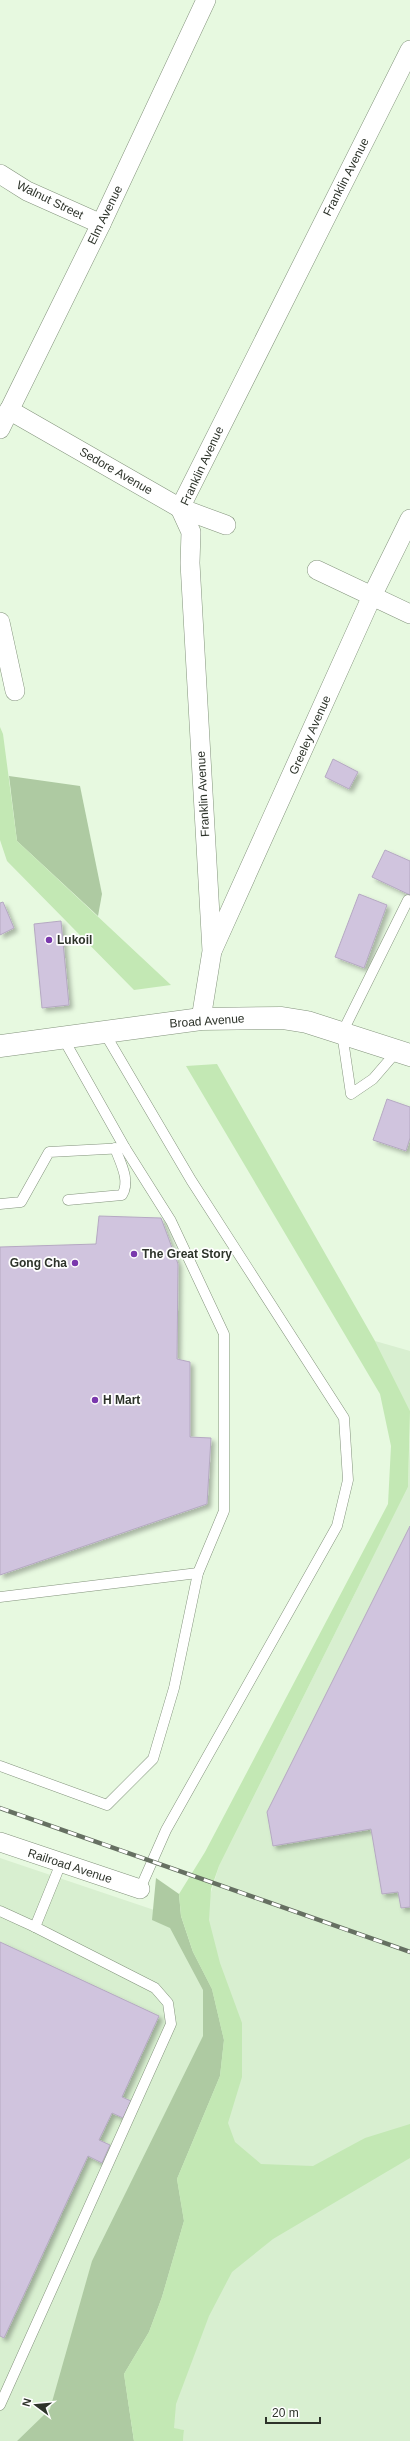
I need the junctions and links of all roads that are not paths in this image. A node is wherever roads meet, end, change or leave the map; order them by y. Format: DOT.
graph roads {
  1 [pos="206,0"];
  2 [pos="410,50"];
  3 [pos="0,174"];
  4 [pos="101,224"];
  5 [pos="9,410"];
  6 [pos="0,428"];
  7 [pos="180,508"];
  8 [pos="410,519"];
  9 [pos="226,525"];
  10 [pos="317,570"];
  11 [pos="372,596"];
  12 [pos="410,614"];
  13 [pos="0,622"];
  14 [pos="15,691"];
  15 [pos="408,900"];
  16 [pos="212,951"];
  17 [pos="201,1019"];
  18 [pos="104,1032"];
  19 [pos="342,1033"];
  20 [pos="63,1038"];
  21 [pos="0,1046"];
  22 [pos="404,1052"];
  23 [pos="120,1148"];
  24 [pos="68,1200"];
  25 [pos="0,1204"];
  26 [pos="198,1573"];
  27 [pos="0,1597"];
  28 [pos="0,1766"];
  29 [pos="0,1842"];
  30 [pos="61,1863"];
  31 [pos="140,1889"];
  32 [pos="0,1911"];
  33 [pos="35,1927"];
  34 [pos="0,2405"];
  1 -- 4 [label="street, Elm Avenue"];
  2 -- 7 [label="street, Franklin Avenue"];
  3 -- 4 [label="street, Walnut Street"];
  4 -- 5 [label="street, Elm Avenue"];
  5 -- 6 [label="street, Elm Avenue"];
  5 -- 7 [label="street, Sedore Avenue"];
  7 -- 9 [label="street, Sedore Avenue"];
  7 -- 16 [label="street, Franklin Avenue"];
  8 -- 11 [label="street, Greeley Avenue"];
  10 -- 11 [label="street"];
  11 -- 12 [label="street"];
  11 -- 16 [label="street, Greeley Avenue"];
  13 -- 14 [label="street"];
  15 -- 19 [label="lane"];
  16 -- 17 [label="street, Franklin Avenue"];
  17 -- 18 [label="main road, Broad Avenue"];
  17 -- 19 [label="main road, Broad Avenue"];
  18 -- 20 [label="main road, Broad Avenue"];
  18 -- 31 [label="lane"];
  19 -- 22 [label="main road, Broad Avenue"];
  19 -- 22 [label="lane"];
  20 -- 21 [label="main road, Broad Avenue"];
  20 -- 23 [label="lane"];
  23 -- 24 [label="lane"];
  23 -- 25 [label="lane"];
  23 -- 26 [label="lane"];
  26 -- 27 [label="lane"];
  26 -- 28 [label="lane"];
  29 -- 30 [label="street, Railroad Avenue"];
  30 -- 31 [label="street, Railroad Avenue"];
  30 -- 33 [label="lane"];
  32 -- 33 [label="lane"];
  33 -- 34 [label="lane"];
}
